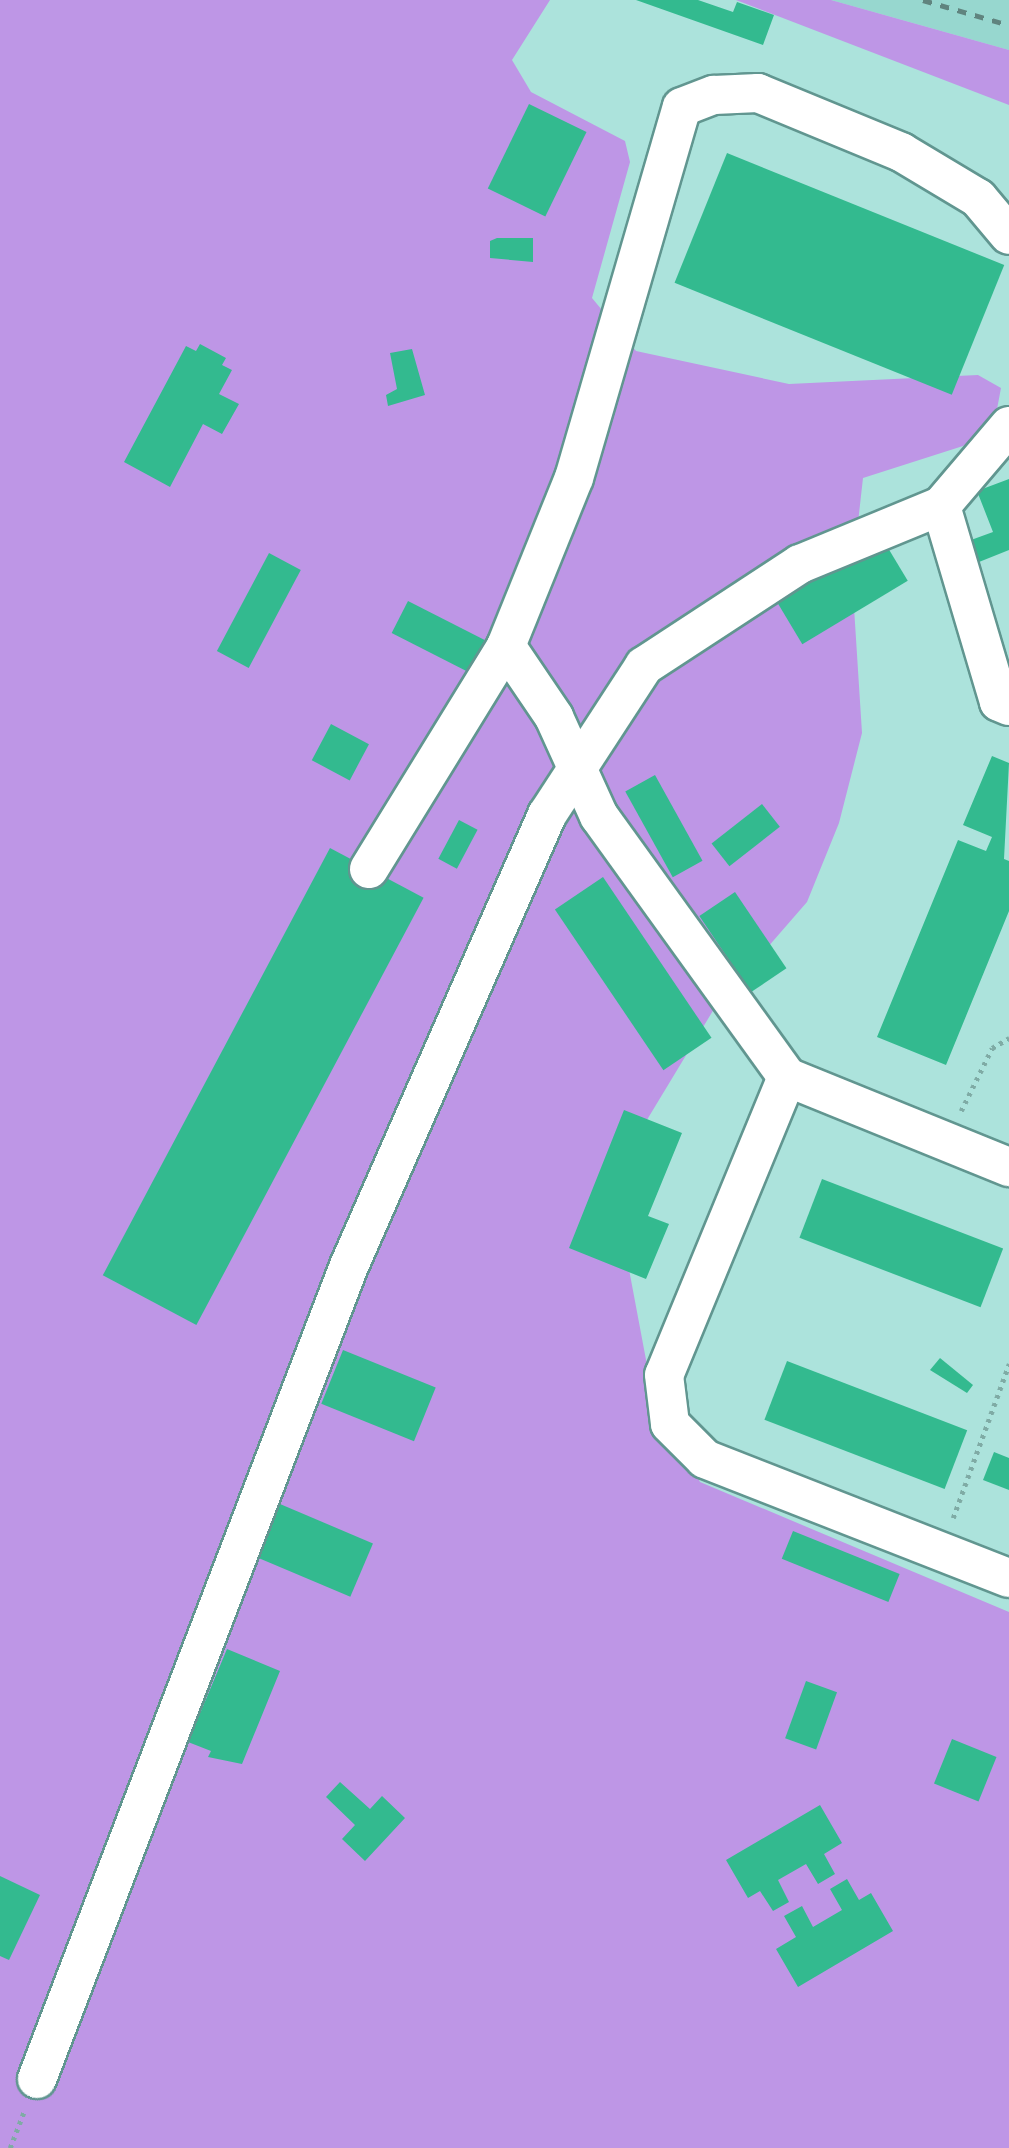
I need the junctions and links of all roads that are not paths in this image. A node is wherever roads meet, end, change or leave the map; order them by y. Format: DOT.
graph roads {
  1 [pos="1009,235"];
  2 [pos="1009,426"];
  3 [pos="993,462"];
  4 [pos="941,506"];
  5 [pos="506,646"];
  6 [pos="1009,706"];
  7 [pos="577,768"];
  8 [pos="369,869"];
  9 [pos="787,1077"];
  10 [pos="1009,1167"];
  11 [pos="1009,1578"];
  12 [pos="37,2079"];
  1 -- 5 [label="lane"];
  2 -- 3 [label="lane"];
  3 -- 4 [label="lane"];
  4 -- 6 [label="lane"];
  4 -- 7 [label="lane"];
  5 -- 7 [label="lane"];
  5 -- 8 [label="lane"];
  7 -- 9 [label="lane"];
  7 -- 12 [label="lane"];
  9 -- 10 [label="lane"];
  9 -- 11 [label="lane"];
}
